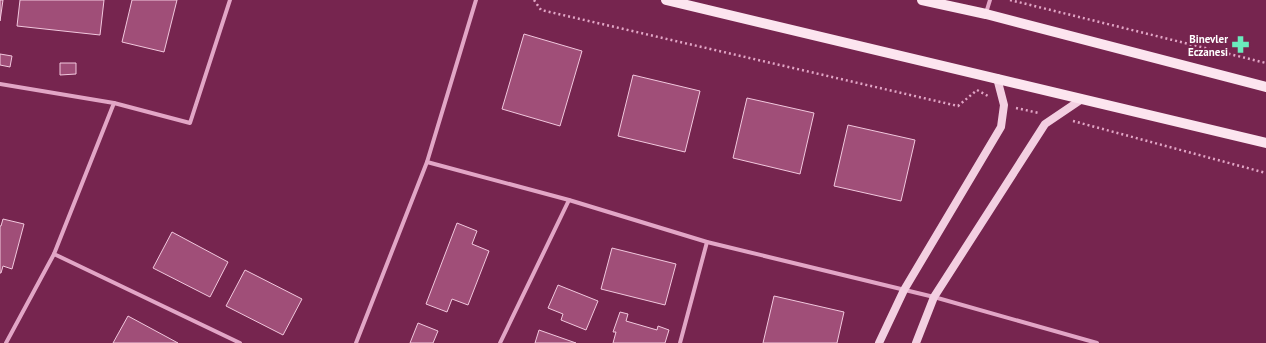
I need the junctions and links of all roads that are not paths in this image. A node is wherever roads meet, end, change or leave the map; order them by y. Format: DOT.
graph roads {
  1 [pos="230,0"];
  2 [pos="476,0"];
  3 [pos="666,0"];
  4 [pos="922,0"];
  5 [pos="990,0"];
  6 [pos="986,14"];
  7 [pos="997,78"];
  8 [pos="0,84"];
  9 [pos="1266,87"];
  10 [pos="1082,99"];
  11 [pos="114,103"];
  12 [pos="1266,143"];
  13 [pos="427,162"];
  14 [pos="569,200"];
  15 [pos="707,242"];
  16 [pos="54,254"];
  17 [pos="904,290"];
  18 [pos="934,297"];
  19 [pos="6,343"];
  20 [pos="240,343"];
  21 [pos="356,343"];
  22 [pos="500,343"];
  23 [pos="680,343"];
  24 [pos="879,343"];
  25 [pos="916,343"];
  26 [pos="1097,343"];
  1 -- 11 [label="street"];
  2 -- 13 [label="street"];
  3 -- 7 [label="main road"];
  4 -- 6 [label="main road"];
  5 -- 6 [label="street"];
  6 -- 9 [label="main road"];
  7 -- 10 [label="main road"];
  7 -- 17 [label="street"];
  8 -- 11 [label="street"];
  10 -- 12 [label="main road"];
  10 -- 18 [label="street"];
  11 -- 16 [label="street"];
  13 -- 14 [label="street"];
  13 -- 21 [label="street"];
  14 -- 15 [label="street"];
  14 -- 22 [label="street"];
  15 -- 17 [label="street"];
  15 -- 23 [label="street"];
  16 -- 19 [label="street"];
  16 -- 20 [label="street"];
  17 -- 18 [label="street"];
  17 -- 24 [label="street"];
  18 -- 25 [label="street"];
  18 -- 26 [label="street"];
}
